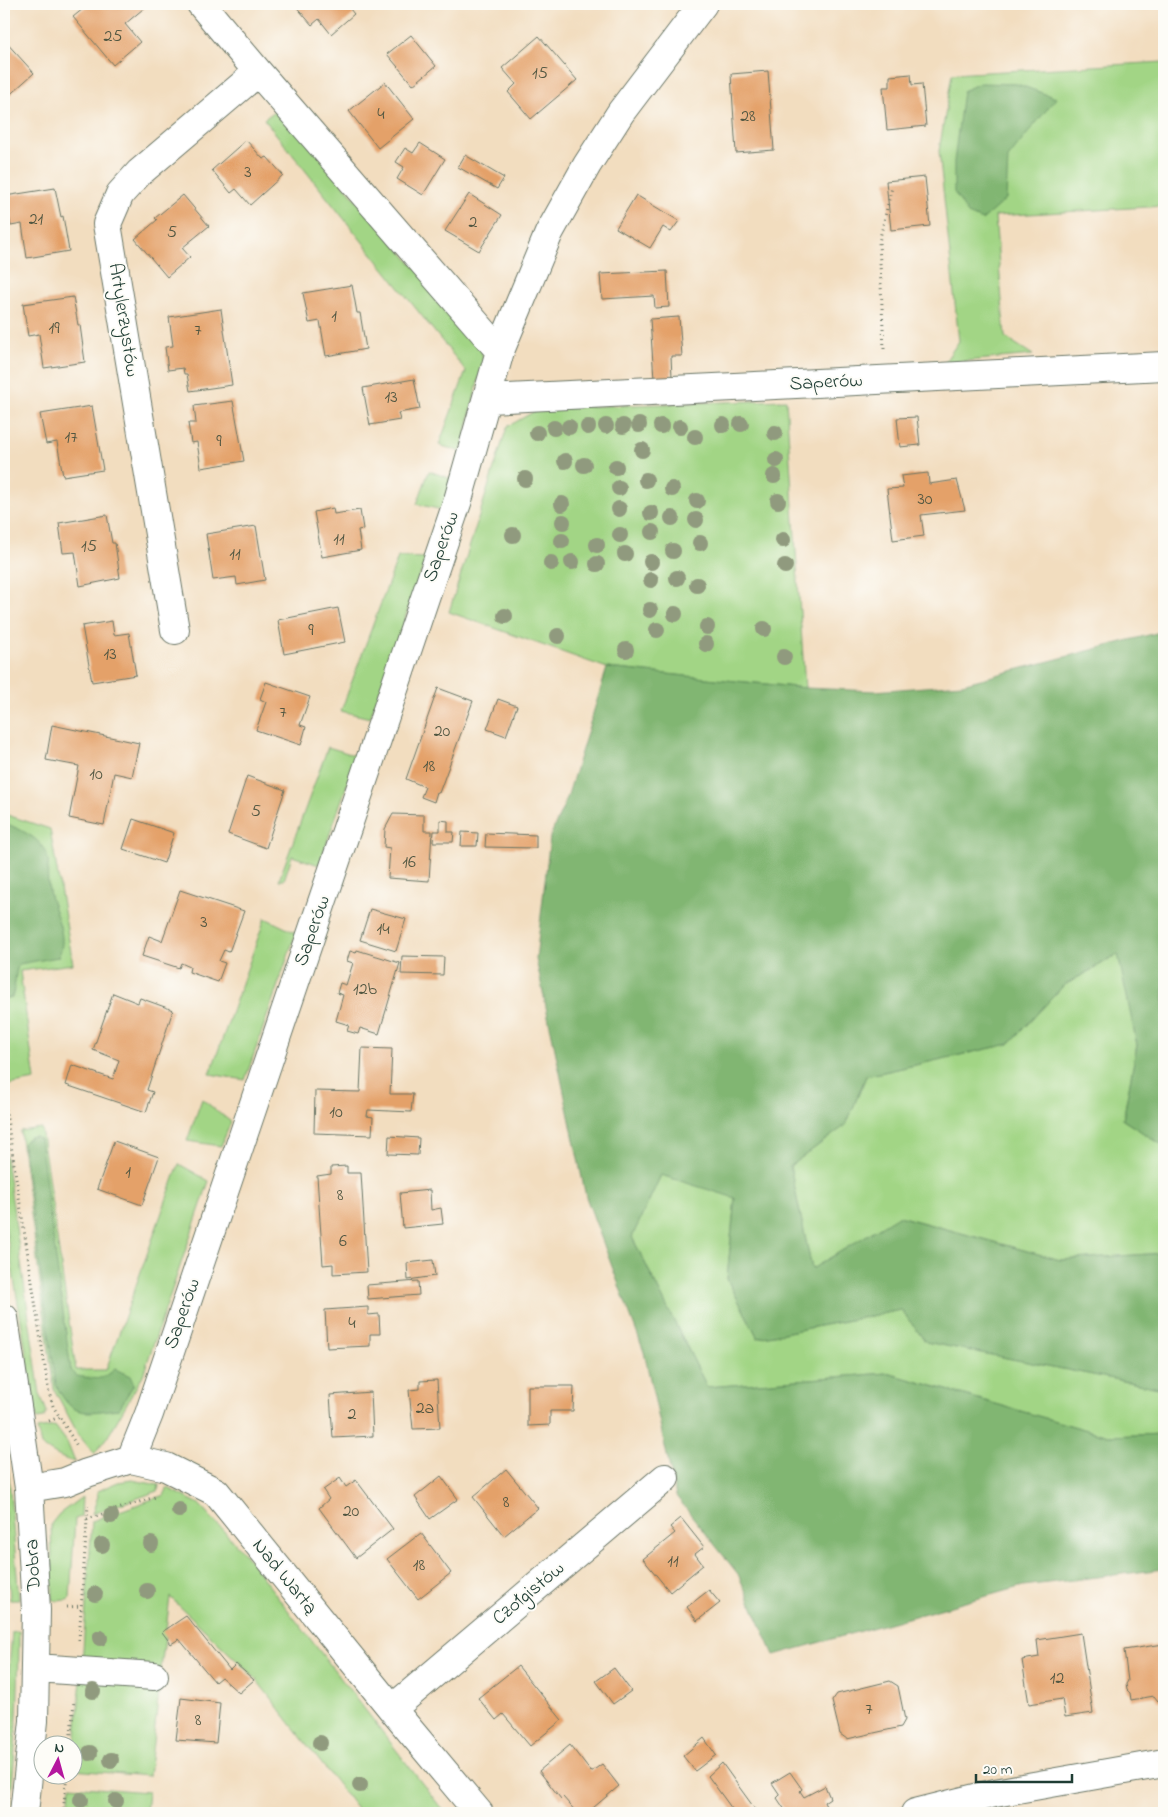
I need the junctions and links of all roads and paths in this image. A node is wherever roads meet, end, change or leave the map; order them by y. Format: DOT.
graph roads {
  1 [pos="201,4"];
  2 [pos="703,4"];
  3 [pos="258,72"];
  4 [pos="892,187"];
  5 [pos="500,351"];
  6 [pos="1164,366"];
  7 [pos="886,380"];
  8 [pos="488,400"];
  9 [pos="175,630"];
  10 [pos="4,1100"];
  11 [pos="4,1318"];
  12 [pos="12,1432"];
  13 [pos="130,1460"];
  14 [pos="87,1473"];
  15 [pos="665,1478"];
  16 [pos="29,1488"];
  17 [pos="36,1668"];
  18 [pos="77,1672"];
  19 [pos="154,1676"];
  20 [pos="392,1709"];
  21 [pos="71,1734"];
  22 [pos="1164,1763"];
  23 [pos="66,1784"];
  24 [pos="994,1803"];
  25 [pos="24,1813"];
  26 [pos="63,1813"];
  27 [pos="479,1813"];
  28 [pos="915,1813"];
  1 -- 3 [label="street"];
  2 -- 5 [label="street, Saperów"];
  3 -- 5 [label="street"];
  3 -- 9 [label="street, Artylerzystów"];
  4 -- 7 [label="path"];
  5 -- 8 [label="street, Saperów"];
  6 -- 7 [label="street, Saperów"];
  7 -- 8 [label="street, Saperów"];
  8 -- 13 [label="street, Saperów"];
  10 -- 14 [label="path"];
  11 -- 12 [label="street, Dobra"];
  12 -- 16 [label="street, Dobra"];
  13 -- 14 [label="street, Nad Wartą"];
  13 -- 20 [label="street, Nad Wartą"];
  14 -- 16 [label="street, Nad Wartą"];
  14 -- 18 [label="path"];
  15 -- 20 [label="street, Czołgistów"];
  16 -- 17 [label="street, Dobra"];
  17 -- 18 [label="street"];
  17 -- 25 [label="street, Dobra"];
  18 -- 19 [label="street"];
  18 -- 21 [label="path"];
  20 -- 27 [label="street, Nad Wartą"];
  22 -- 24 [label="street"];
  23 -- 26 [label="path"];
  24 -- 28 [label="street"];
}
